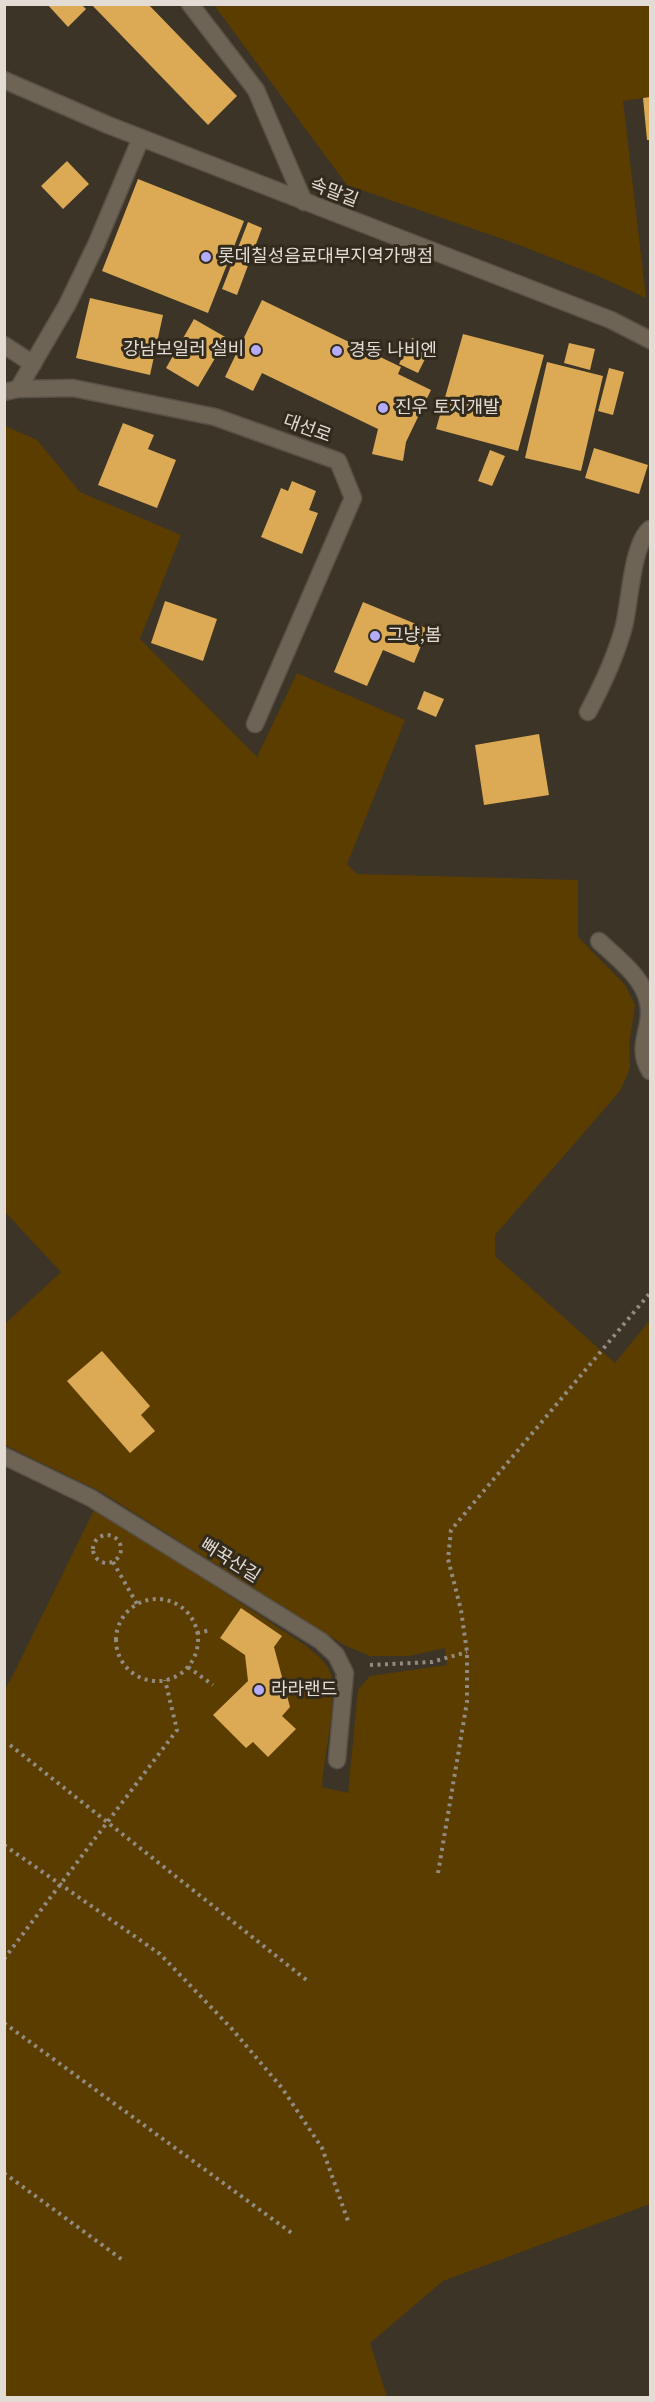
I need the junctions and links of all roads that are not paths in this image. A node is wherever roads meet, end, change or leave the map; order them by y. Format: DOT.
graph roads {
  1 [pos="190,4"];
  2 [pos="4,80"];
  3 [pos="141,138"];
  4 [pos="304,202"];
  5 [pos="651,340"];
  6 [pos="4,345"];
  7 [pos="33,364"];
  8 [pos="11,391"];
  9 [pos="651,529"];
  10 [pos="588,711"];
  11 [pos="255,724"];
  12 [pos="599,941"];
  13 [pos="651,1071"];
  14 [pos="4,1456"];
  15 [pos="337,1760"];
  1 -- 4 [label="street"];
  2 -- 3 [label="street, 속말길"];
  3 -- 4 [label="street, 속말길"];
  3 -- 7 [label="street, 대선로"];
  4 -- 5 [label="street, 속말길"];
  6 -- 7 [label="street"];
  7 -- 8 [label="street, 대선로"];
  8 -- 11 [label="street, 대선로"];
  9 -- 10 [label="street"];
  12 -- 13 [label="street"];
  14 -- 15 [label="street, 뻐꾹산길"];
}
